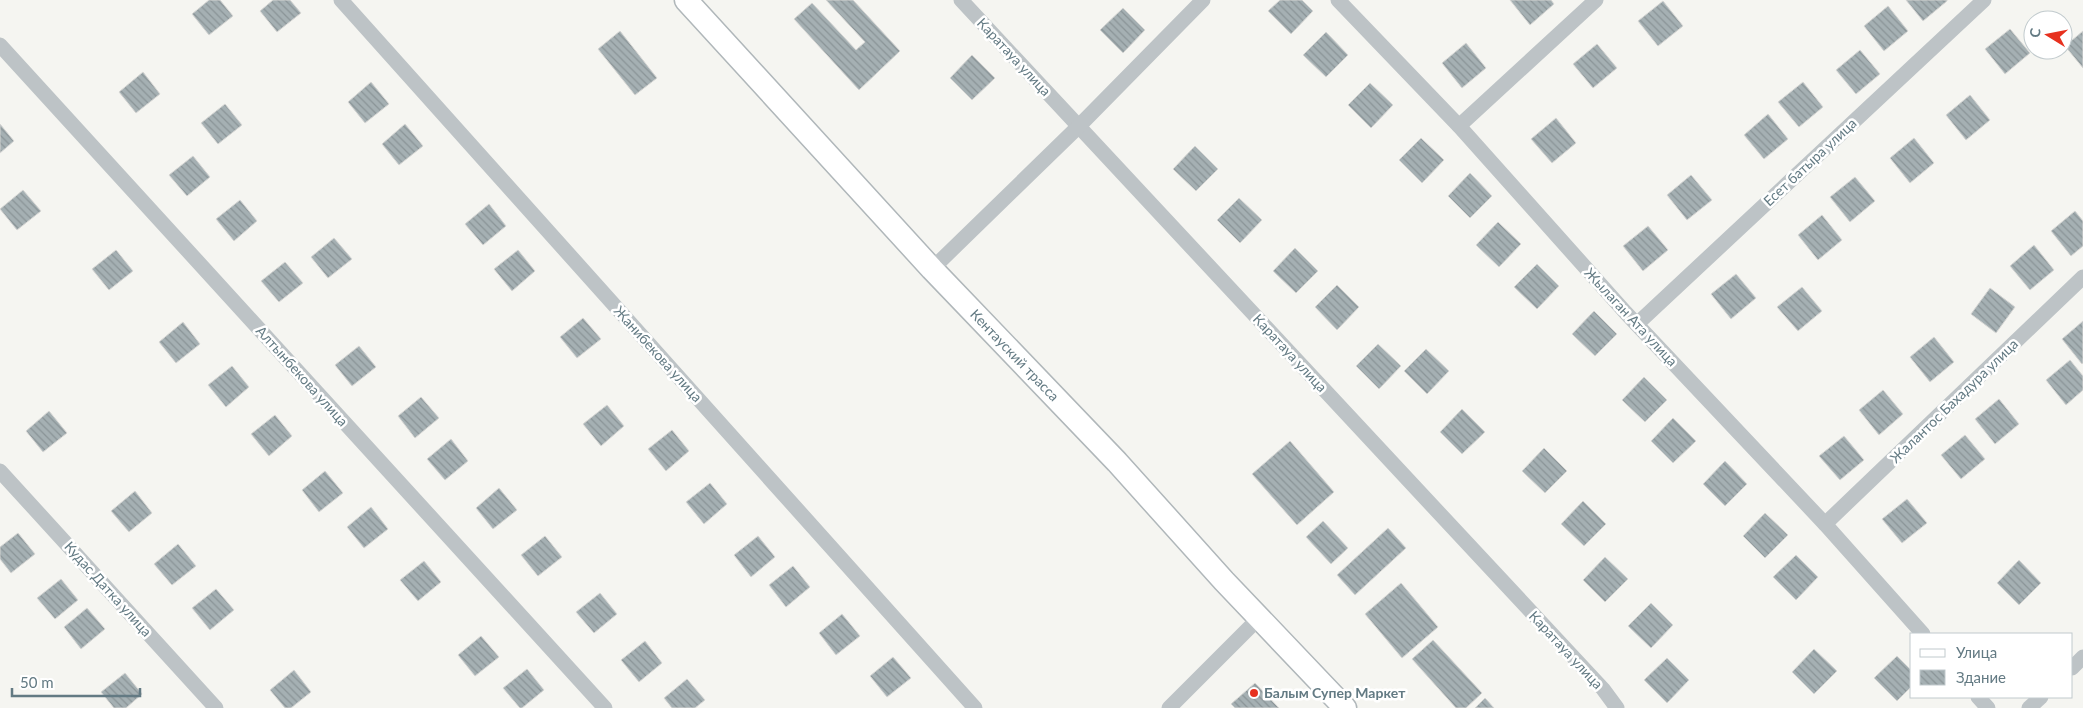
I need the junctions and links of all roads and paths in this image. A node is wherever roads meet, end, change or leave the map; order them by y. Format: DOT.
graph roads {
  1 [pos="341,0"];
  2 [pos="686,0"];
  3 [pos="960,0"];
  4 [pos="1204,0"];
  5 [pos="1338,0"];
  6 [pos="1596,0"];
  7 [pos="1984,0"];
  8 [pos="0,45"];
  9 [pos="1078,126"];
  10 [pos="1460,126"];
  11 [pos="932,269"];
  12 [pos="2083,277"];
  13 [pos="1637,324"];
  14 [pos="0,471"];
  15 [pos="1825,524"];
  16 [pos="1259,618"];
  17 [pos="1922,633"];
  18 [pos="2083,657"];
  19 [pos="2073,667"];
  20 [pos="1979,698"];
  21 [pos="2040,698"];
  22 [pos="216,708"];
  23 [pos="605,708"];
  24 [pos="975,708"];
  25 [pos="1169,708"];
  26 [pos="1344,708"];
  27 [pos="1617,708"];
  28 [pos="1988,708"];
  29 [pos="2029,708"];
  1 -- 24 [label="street, Жанибекова улица"];
  2 -- 11 [label="main road, Кентауский трасса"];
  3 -- 9 [label="street, Каратауа улица"];
  4 -- 9 [label="street"];
  5 -- 10 [label="street, Жылаган Ата улица"];
  6 -- 10 [label="street"];
  7 -- 13 [label="street, Есет батыра улица"];
  8 -- 23 [label="street, Алтынбекова улица"];
  9 -- 11 [label="street"];
  9 -- 27 [label="street, Каратауа улица"];
  10 -- 13 [label="street, Жылаган Ата улица"];
  11 -- 16 [label="main road, Кентауский трасса"];
  12 -- 15 [label="street, Жалантос Бахадура улица"];
  13 -- 15 [label="street, Жылаган Ата улица"];
  14 -- 22 [label="street, Кудас Датка улица"];
  15 -- 17 [label="street, Жылаган Ата улица"];
  16 -- 25 [label="street"];
  16 -- 26 [label="main road, Кентауский трасса"];
  18 -- 19 [label="street"];
  20 -- 28 [label="street"];
  21 -- 29 [label="street"];
}
